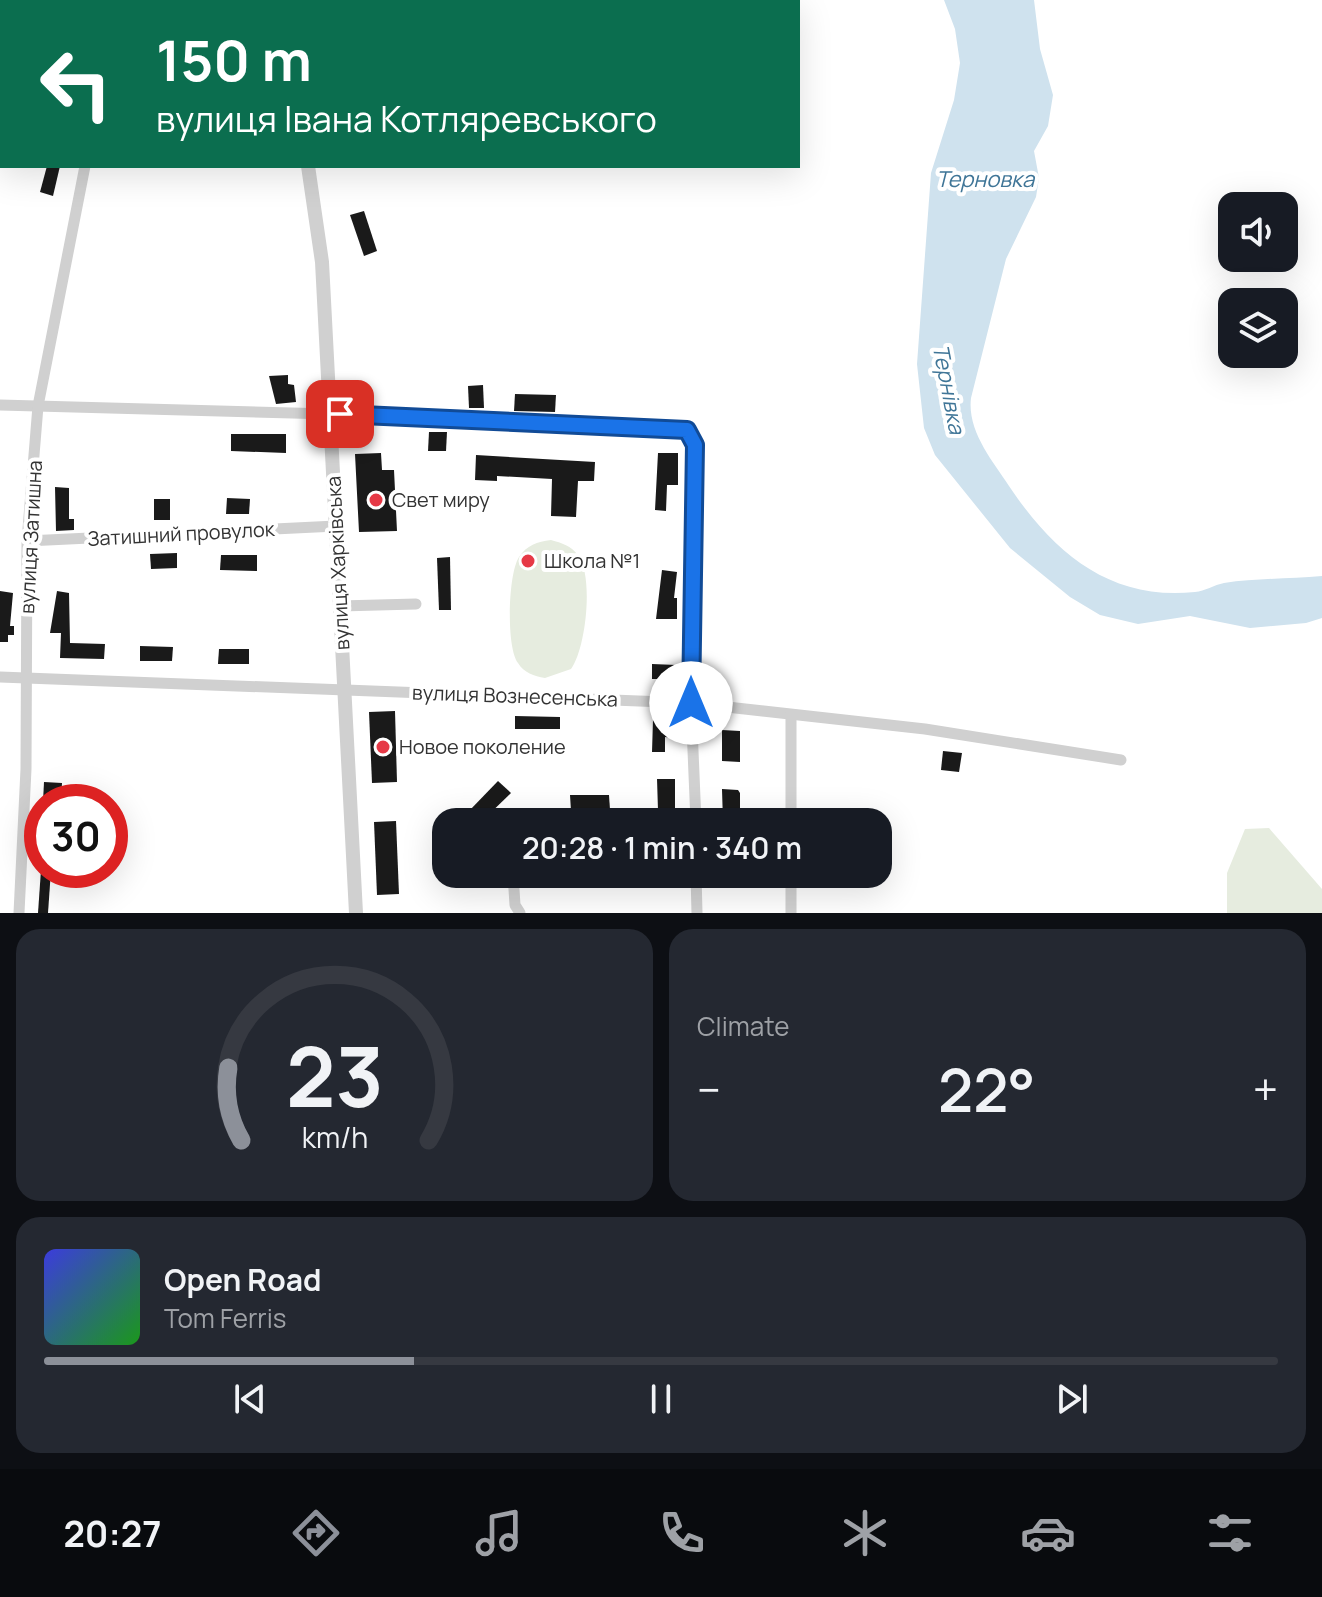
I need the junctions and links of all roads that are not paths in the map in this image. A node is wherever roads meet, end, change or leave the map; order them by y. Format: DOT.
graph roads {
  1 [pos="85,168"];
  2 [pos="308,168"];
  3 [pos="0,405"];
  4 [pos="38,406"];
  5 [pos="330,414"];
  6 [pos="336,526"];
  7 [pos="27,541"];
  8 [pos="416,604"];
  9 [pos="340,606"];
  10 [pos="0,677"];
  11 [pos="26,679"];
  12 [pos="344,689"];
  13 [pos="691,703"];
  14 [pos="791,715"];
  15 [pos="1121,760"];
  16 [pos="695,808"];
  17 [pos="791,808"];
  18 [pos="514,888"];
  19 [pos="696,888"];
  20 [pos="791,888"];
  21 [pos="19,913"];
  22 [pos="356,913"];
  23 [pos="520,913"];
  24 [pos="697,913"];
  25 [pos="791,913"];
  1 -- 4 [label="street, вулиця Затишна"];
  2 -- 5 [label="street, вулиця Харківська"];
  3 -- 4 [label="street"];
  4 -- 5 [label="street"];
  4 -- 7 [label="street, вулиця Затишна"];
  5 -- 6 [label="street, вулиця Харківська"];
  5 -- 13 [label="street"];
  6 -- 7 [label="street, Затишний провулок"];
  6 -- 9 [label="street, вулиця Харківська"];
  7 -- 11 [label="street, вулиця Затишна"];
  8 -- 9 [label="street"];
  9 -- 12 [label="street, вулиця Харківська"];
  10 -- 11 [label="street, вулиця Вознесенська"];
  11 -- 12 [label="street, вулиця Вознесенська"];
  11 -- 21 [label="street, вулиця Затишна"];
  12 -- 13 [label="street, вулиця Вознесенська"];
  12 -- 22 [label="street, вулиця Харківська"];
  13 -- 14 [label="street, вулиця Вознесенська"];
  13 -- 16 [label="street"];
  14 -- 15 [label="street, вулиця Вознесенська"];
  14 -- 17 [label="street"];
  18 -- 23 [label="street"];
  19 -- 24 [label="street"];
  20 -- 25 [label="street"];
}
